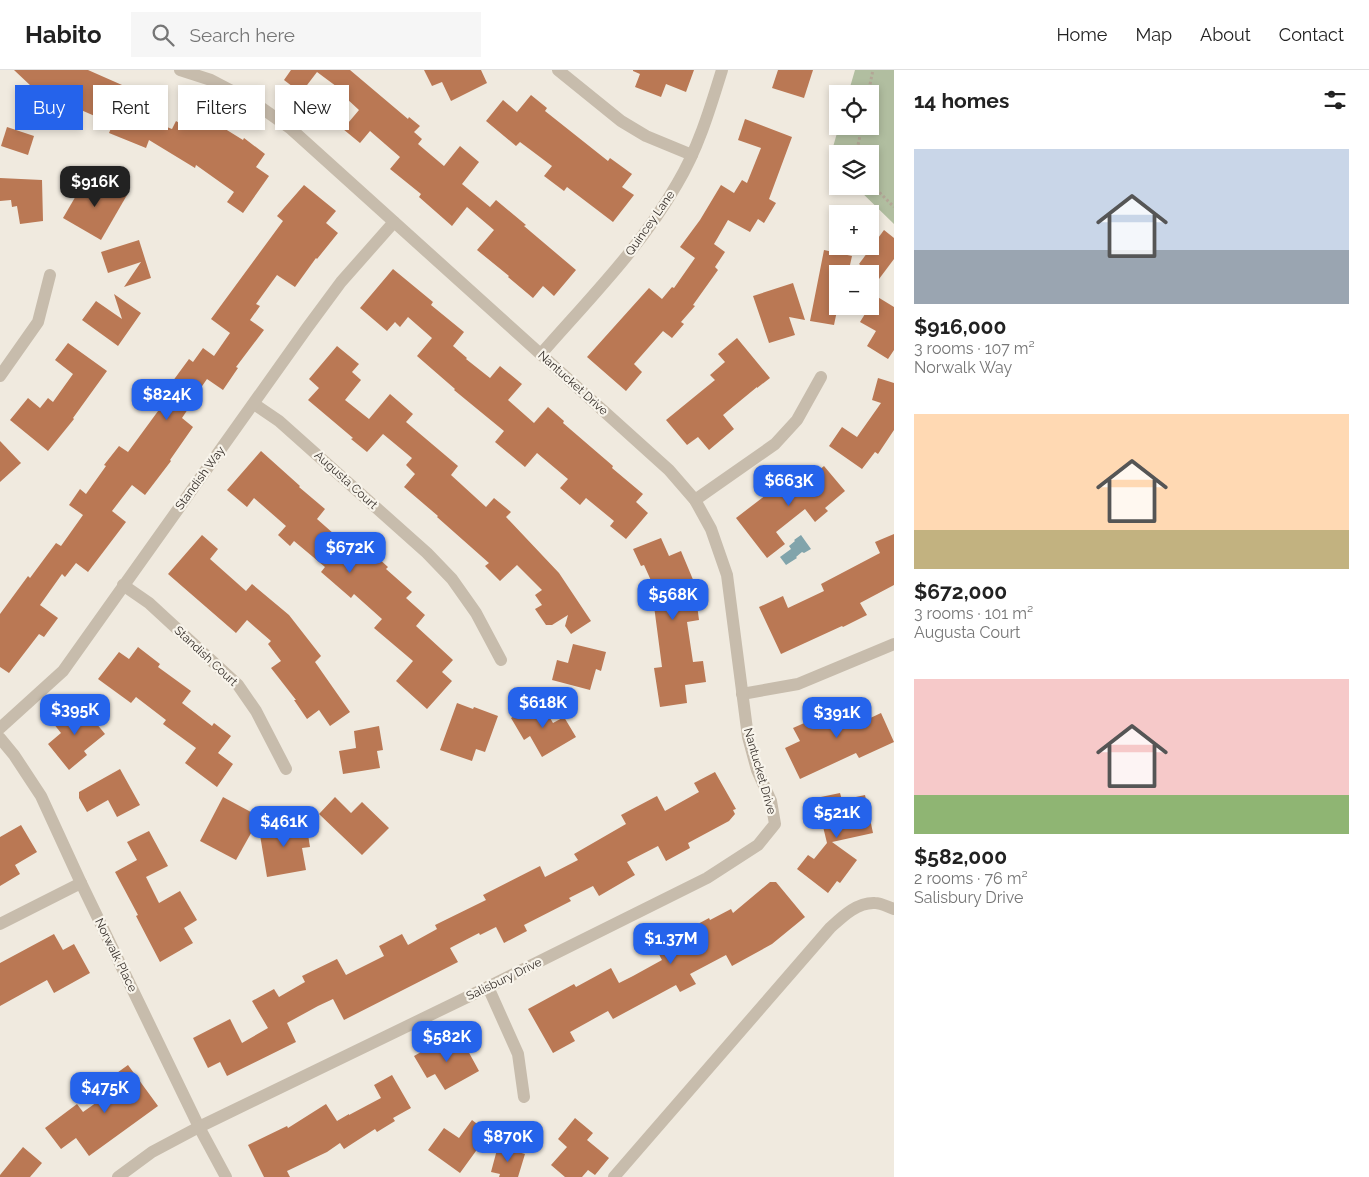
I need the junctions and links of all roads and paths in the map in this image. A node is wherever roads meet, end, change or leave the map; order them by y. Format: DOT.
graph roads {
  1 [pos="180,70"];
  2 [pos="558,70"];
  3 [pos="722,70"];
  4 [pos="873,70"];
  5 [pos="870,85"];
  6 [pos="692,155"];
  7 [pos="879,192"];
  8 [pos="894,207"];
  9 [pos="394,222"];
  10 [pos="50,275"];
  11 [pos="541,354"];
  12 [pos="0,376"];
  13 [pos="821,377"];
  14 [pos="254,404"];
  15 [pos="695,500"];
  16 [pos="123,585"];
  17 [pos="894,644"];
  18 [pos="501,660"];
  19 [pos="742,694"];
  20 [pos="0,728"];
  21 [pos="0,738"];
  22 [pos="286,769"];
  23 [pos="775,824"];
  24 [pos="81,882"];
  25 [pos="894,909"];
  26 [pos="0,924"];
  27 [pos="488,987"];
  28 [pos="524,1097"];
  29 [pos="200,1127"];
  30 [pos="118,1177"];
  31 [pos="226,1177"];
  32 [pos="614,1177"];
  1 -- 9 [label="street, Nantucket Drive"];
  2 -- 6 [label="street"];
  3 -- 6 [label="street, Quincey Lane"];
  4 -- 5 [label="path"];
  6 -- 11 [label="street, Quincey Lane"];
  7 -- 8 [label="path"];
  9 -- 11 [label="street, Nantucket Drive"];
  9 -- 14 [label="street, Standish Way"];
  10 -- 12 [label="street"];
  11 -- 15 [label="street, Nantucket Drive"];
  13 -- 15 [label="street"];
  14 -- 16 [label="street, Standish Way"];
  14 -- 18 [label="street, Augusta Court"];
  15 -- 19 [label="street, Nantucket Drive"];
  16 -- 20 [label="street, Standish Way"];
  16 -- 22 [label="street, Standish Court"];
  17 -- 19 [label="street"];
  19 -- 23 [label="street, Nantucket Drive"];
  21 -- 24 [label="street, Norwalk Place"];
  23 -- 27 [label="street, Salisbury Drive"];
  24 -- 26 [label="street"];
  24 -- 29 [label="street, Norwalk Place"];
  25 -- 32 [label="street"];
  27 -- 28 [label="street"];
  27 -- 29 [label="street, Salisbury Drive"];
  29 -- 30 [label="street, Salisbury Drive"];
  29 -- 31 [label="street, Norwalk Place"];
}
